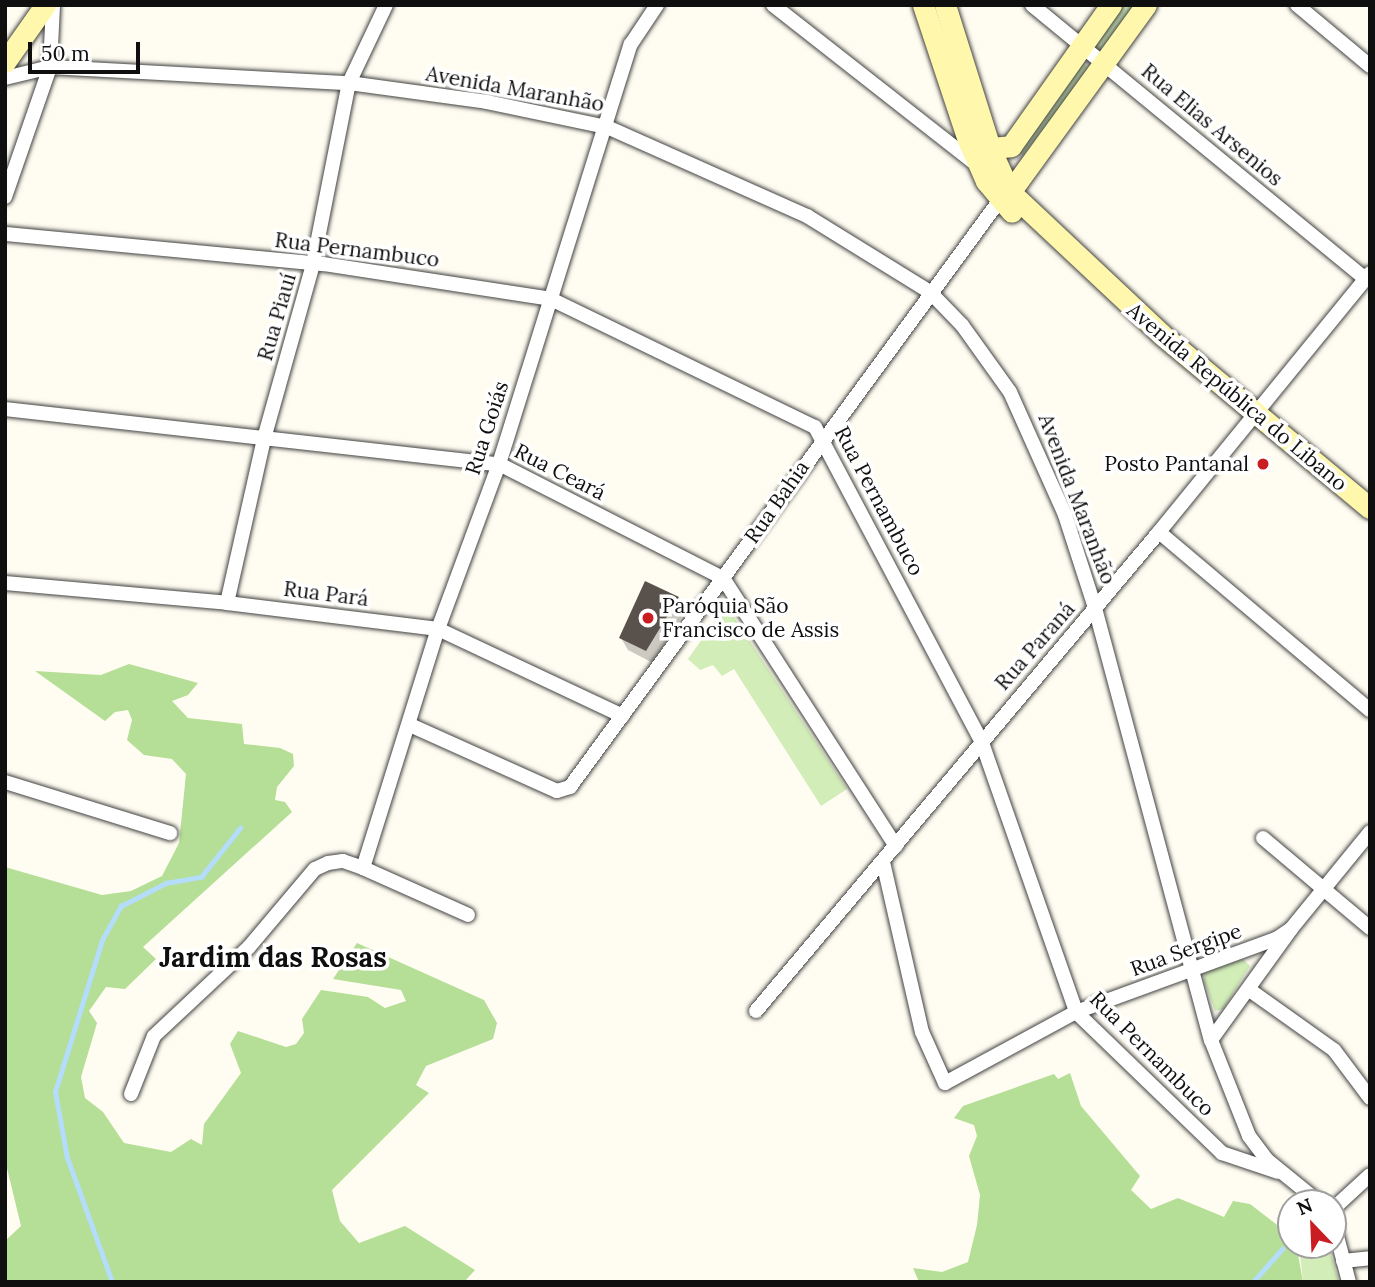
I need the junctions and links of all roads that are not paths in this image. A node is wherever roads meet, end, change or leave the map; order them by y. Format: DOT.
graph roads {
  1 [pos="45,5"];
  2 [pos="53,5"];
  3 [pos="386,5"];
  4 [pos="657,5"];
  5 [pos="773,5"];
  6 [pos="923,5"];
  7 [pos="945,5"];
  8 [pos="1032,5"];
  9 [pos="1111,5"];
  10 [pos="1146,5"];
  11 [pos="1297,5"];
  12 [pos="1081,46"];
  13 [pos="5,62"];
  14 [pos="1105,64"];
  15 [pos="1370,66"];
  16 [pos="50,67"];
  17 [pos="5,78"];
  18 [pos="349,83"];
  19 [pos="607,127"];
  20 [pos="1001,147"];
  21 [pos="1031,163"];
  22 [pos="979,167"];
  23 [pos="1004,196"];
  24 [pos="5,197"];
  25 [pos="5,234"];
  26 [pos="313,264"];
  27 [pos="1367,276"];
  28 [pos="930,292"];
  29 [pos="551,299"];
  30 [pos="5,409"];
  31 [pos="1254,412"];
  32 [pos="265,435"];
  33 [pos="823,436"];
  34 [pos="499,464"];
  35 [pos="1370,508"];
  36 [pos="1159,532"];
  37 [pos="723,578"];
  38 [pos="5,583"];
  39 [pos="227,603"];
  40 [pos="1095,608"];
  41 [pos="438,629"];
  42 [pos="1370,710"];
  43 [pos="623,716"];
  44 [pos="410,724"];
  45 [pos="981,740"];
  46 [pos="5,782"];
  47 [pos="1370,832"];
  48 [pos="170,833"];
  49 [pos="1263,838"];
  50 [pos="896,846"];
  51 [pos="883,862"];
  52 [pos="363,867"];
  53 [pos="1324,888"];
  54 [pos="468,915"];
  55 [pos="1370,928"];
  56 [pos="1291,929"];
  57 [pos="1192,970"];
  58 [pos="1251,991"];
  59 [pos="756,1012"];
  60 [pos="1076,1013"];
  61 [pos="1211,1040"];
  62 [pos="131,1094"];
  63 [pos="1370,1098"];
  64 [pos="1281,1173"];
  65 [pos="1370,1175"];
  66 [pos="1302,1189"];
  67 [pos="1347,1196"];
  68 [pos="1370,1258"];
  69 [pos="1342,1259"];
  70 [pos="1343,1262"];
  71 [pos="1349,1282"];
  1 -- 13 [label="main road"];
  2 -- 16 [label="street"];
  3 -- 18 [label="street, Rua Piauí"];
  4 -- 19 [label="street, Rua Goiás"];
  5 -- 22 [label="street"];
  6 -- 22 [label="main road"];
  7 -- 20 [label="main road"];
  8 -- 12 [label="street, Rua Elias Arsenios"];
  9 -- 12 [label="main road"];
  10 -- 14 [label="main road, Rua Bahia"];
  11 -- 15 [label="street"];
  12 -- 14 [label="street, Rua Elias Arsenios"];
  12 -- 20 [label="main road"];
  14 -- 21 [label="main road, Rua Bahia"];
  14 -- 27 [label="street, Rua Elias Arsenios"];
  16 -- 17 [label="street, Avenida Maranhão"];
  16 -- 18 [label="street, Avenida Maranhão"];
  16 -- 24 [label="street"];
  18 -- 19 [label="street, Avenida Maranhão"];
  18 -- 26 [label="street, Rua Piauí"];
  19 -- 28 [label="street, Avenida Maranhão"];
  19 -- 29 [label="street, Rua Goiás"];
  20 -- 21 [label="main road"];
  20 -- 23 [label="main road"];
  21 -- 23 [label="main road, Rua Bahia"];
  22 -- 23 [label="main road"];
  23 -- 28 [label="street, Rua Bahia"];
  23 -- 31 [label="main road, Avenida República do Libano"];
  25 -- 26 [label="street, Rua Pernambuco"];
  26 -- 29 [label="street, Rua Pernambuco"];
  26 -- 32 [label="street, Rua Piauí"];
  27 -- 31 [label="street, Rua Paraná"];
  28 -- 33 [label="street, Rua Bahia"];
  28 -- 40 [label="street, Avenida Maranhão"];
  29 -- 33 [label="street, Rua Pernambuco"];
  29 -- 34 [label="street, Rua Goiás"];
  30 -- 32 [label="street, Rua Ceará"];
  31 -- 35 [label="main road, Avenida República do Libano"];
  31 -- 36 [label="street, Rua Paraná"];
  32 -- 34 [label="street, Rua Ceará"];
  32 -- 39 [label="street, Rua Piauí"];
  33 -- 37 [label="street, Rua Bahia"];
  33 -- 45 [label="street, Rua Pernambuco"];
  34 -- 37 [label="street, Rua Ceará"];
  34 -- 41 [label="street, Rua Goiás"];
  36 -- 40 [label="street, Rua Paraná"];
  36 -- 42 [label="street"];
  37 -- 43 [label="street, Rua Bahia"];
  37 -- 50 [label="street"];
  38 -- 39 [label="street, Rua Pará"];
  39 -- 41 [label="street, Rua Pará"];
  40 -- 45 [label="street, Rua Paraná"];
  40 -- 57 [label="street, Avenida Maranhão"];
  41 -- 43 [label="street, Rua Pará"];
  41 -- 44 [label="street, Rua Goiás"];
  43 -- 44 [label="street, Rua Bahia"];
  44 -- 52 [label="street, Rua Goiás"];
  45 -- 50 [label="street, Rua Paraná"];
  45 -- 60 [label="street, Rua Pernambuco"];
  46 -- 48 [label="street"];
  47 -- 53 [label="street"];
  49 -- 53 [label="street"];
  50 -- 51 [label="street, Rua Paraná"];
  51 -- 59 [label="street, Rua Paraná"];
  51 -- 60 [label="street, Rua Sergipe"];
  52 -- 54 [label="street"];
  52 -- 62 [label="street"];
  53 -- 55 [label="street"];
  53 -- 56 [label="street"];
  56 -- 57 [label="street, Rua Sergipe"];
  56 -- 58 [label="street"];
  57 -- 60 [label="street, Rua Sergipe"];
  57 -- 61 [label="street, Avenida Maranhão"];
  58 -- 61 [label="street"];
  58 -- 63 [label="street"];
  60 -- 64 [label="street, Rua Pernambuco"];
  61 -- 64 [label="street, Avenida Maranhão"];
  64 -- 66 [label="street, Avenida Maranhão"];
  65 -- 67 [label="street"];
  68 -- 70 [label="street"];
  69 -- 70 [label="street"];
  70 -- 71 [label="street"];
}
